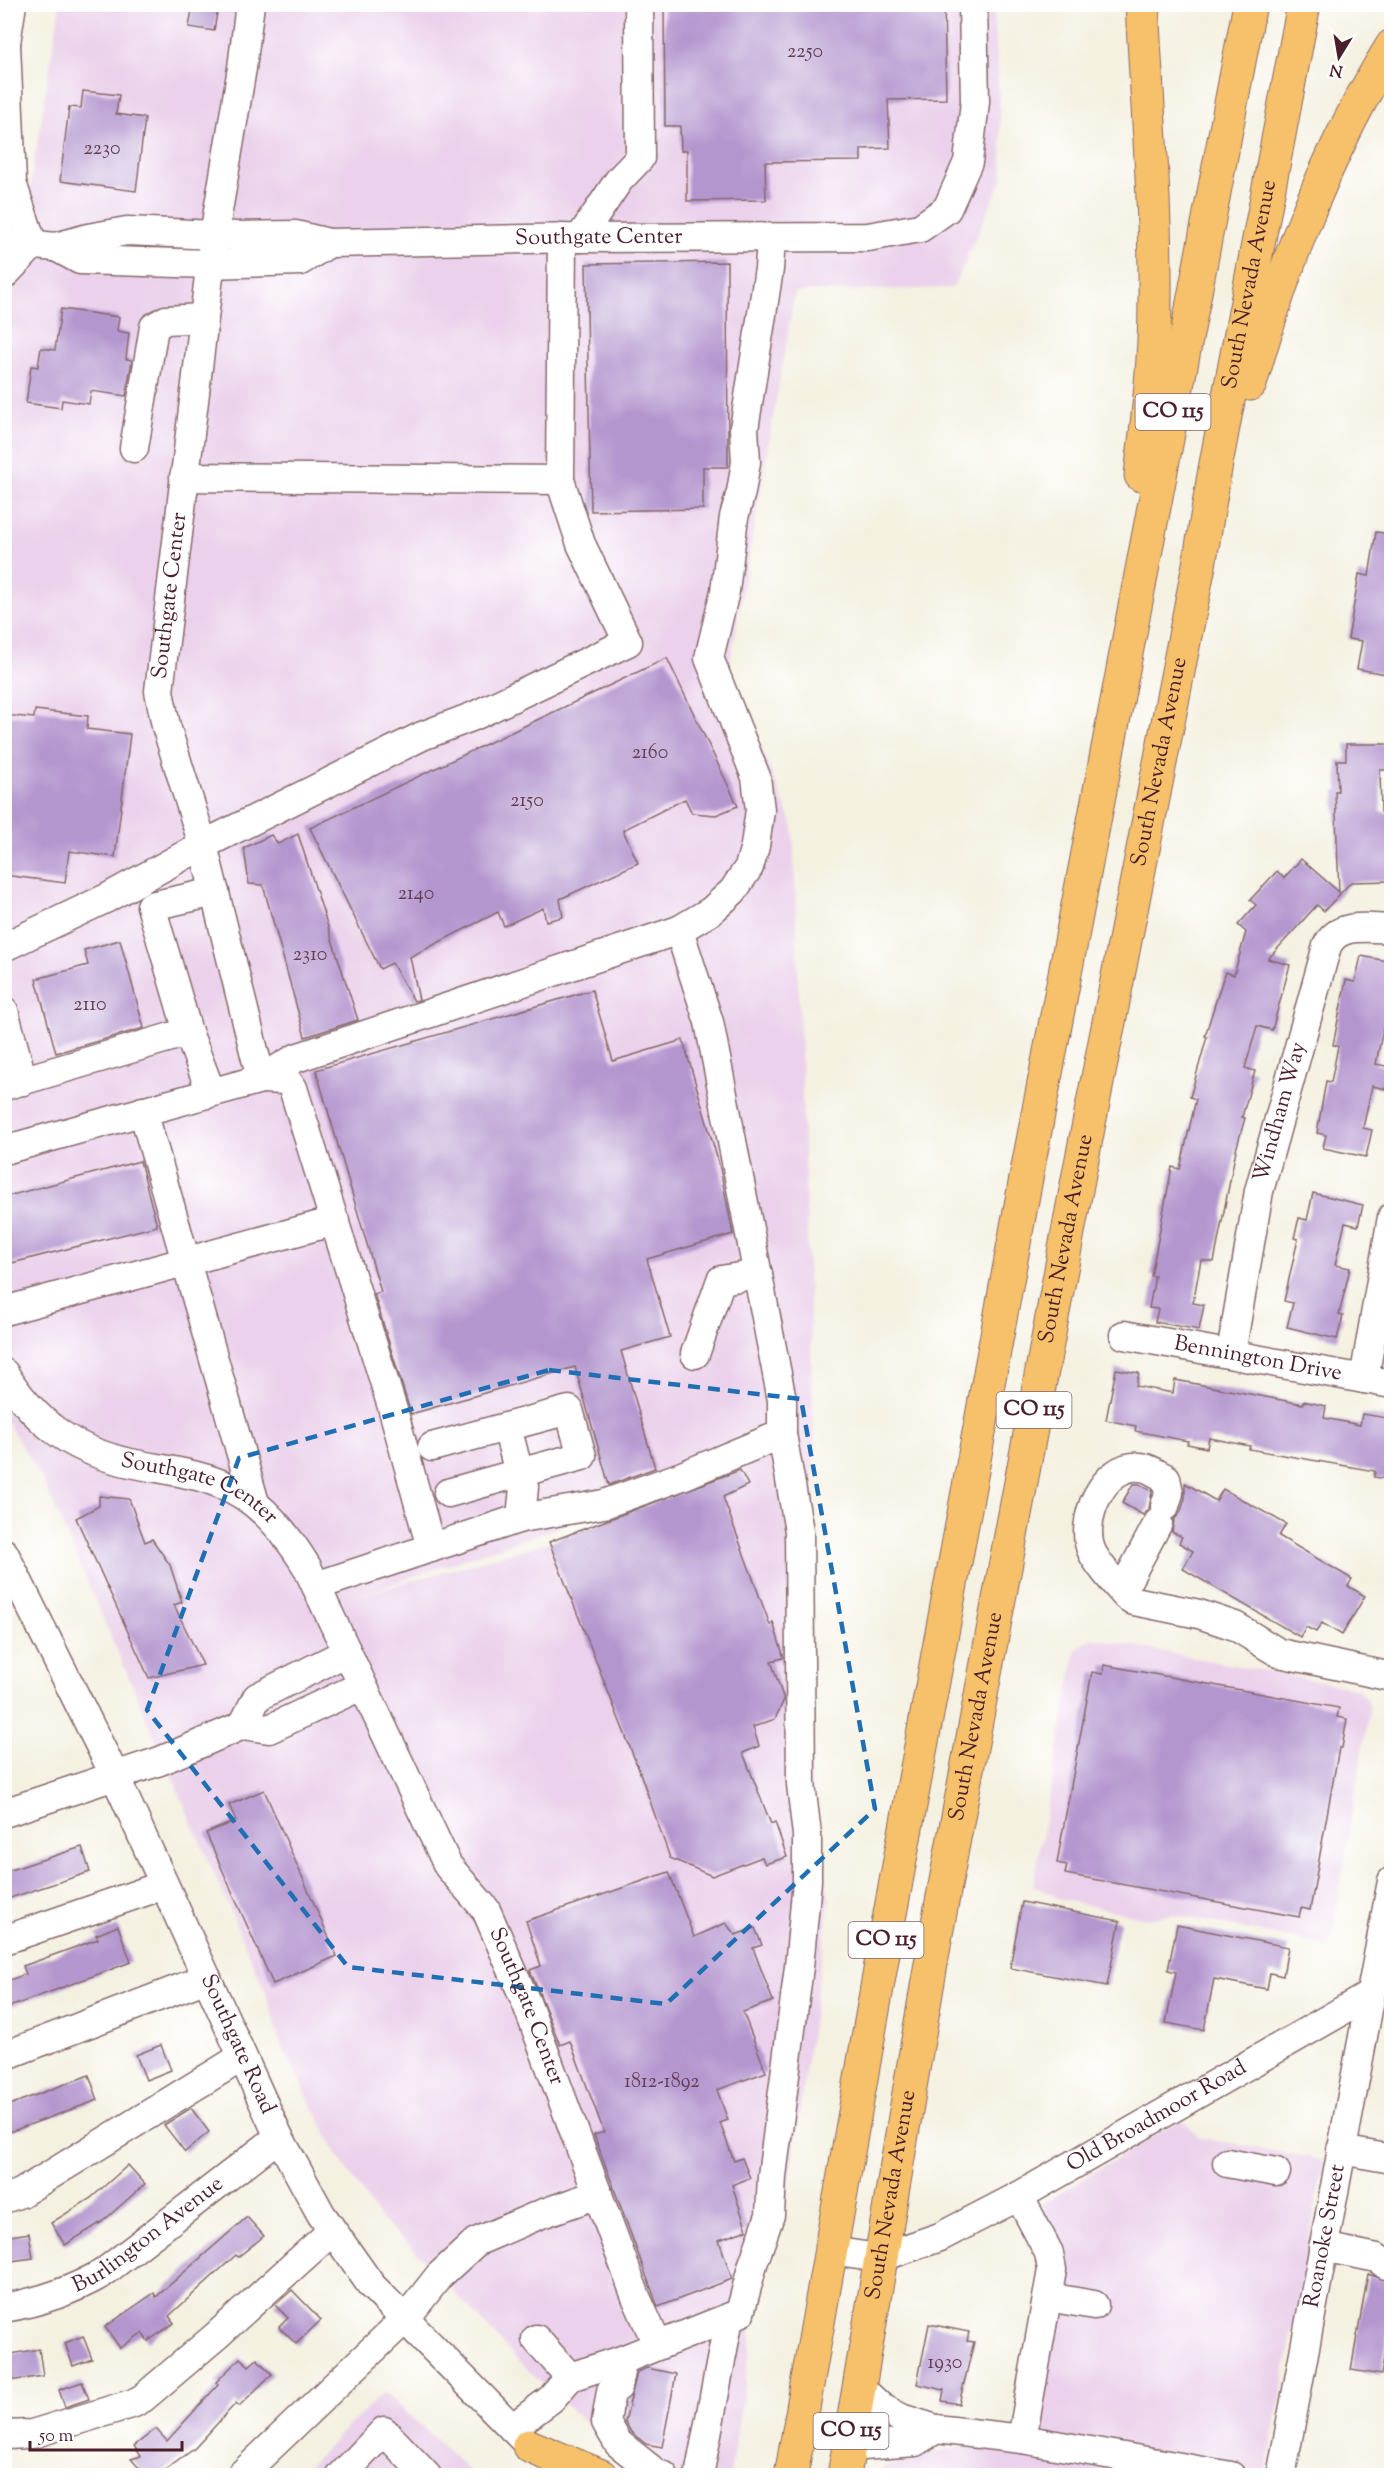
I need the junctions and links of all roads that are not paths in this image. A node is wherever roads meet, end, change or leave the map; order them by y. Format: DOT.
graph roads {
  1 [pos="12,4"];
  2 [pos="250,4"];
  3 [pos="639,4"];
  4 [pos="973,4"];
  5 [pos="1142,4"];
  6 [pos="1250,4"];
  7 [pos="1304,4"];
  8 [pos="1392,46"];
  9 [pos="5,50"];
  10 [pos="214,235"];
  11 [pos="571,238"];
  12 [pos="771,238"];
  13 [pos="4,242"];
  14 [pos="329,243"];
  15 [pos="45,246"];
  16 [pos="210,264"];
  17 [pos="4,275"];
  18 [pos="203,318"];
  19 [pos="134,448"];
  20 [pos="184,477"];
  21 [pos="560,480"];
  22 [pos="1199,565"];
  23 [pos="1096,819"];
  24 [pos="203,845"];
  25 [pos="214,892"];
  26 [pos="1392,929"];
  27 [pos="679,930"];
  28 [pos="4,947"];
  29 [pos="4,1011"];
  30 [pos="188,1032"];
  31 [pos="261,1079"];
  32 [pos="14,1084"];
  33 [pos="212,1092"];
  34 [pos="143,1111"];
  35 [pos="4,1150"];
  36 [pos="1392,1217"];
  37 [pos="334,1221"];
  38 [pos="186,1262"];
  39 [pos="758,1275"];
  40 [pos="4,1311"];
  41 [pos="1124,1335"];
  42 [pos="1231,1353"];
  43 [pos="694,1354"];
  44 [pos="4,1372"];
  45 [pos="1378,1381"];
  46 [pos="507,1426"];
  47 [pos="782,1434"];
  48 [pos="432,1447"];
  49 [pos="519,1473"];
  50 [pos="448,1493"];
  51 [pos="255,1503"];
  52 [pos="521,1518"];
  53 [pos="431,1548"];
  54 [pos="4,1553"];
  55 [pos="316,1586"];
  56 [pos="1122,1591"];
  57 [pos="347,1653"];
  58 [pos="1392,1677"];
  59 [pos="361,1686"];
  60 [pos="243,1725"];
  61 [pos="115,1776"];
  62 [pos="4,1813"];
  63 [pos="1392,1881"];
  64 [pos="164,1885"];
  65 [pos="4,1940"];
  66 [pos="207,1978"];
  67 [pos="1371,1995"];
  68 [pos="4,2056"];
  69 [pos="242,2057"];
  70 [pos="279,2137"];
  71 [pos="1341,2150"];
  72 [pos="1392,2159"];
  73 [pos="1227,2163"];
  74 [pos="1276,2172"];
  75 [pos="598,2194"];
  76 [pos="1018,2196"];
  77 [pos="4,2199"];
  78 [pos="332,2231"];
  79 [pos="1323,2247"];
  80 [pos="830,2251"];
  81 [pos="879,2258"];
  82 [pos="1392,2266"];
  83 [pos="1048,2297"];
  84 [pos="1094,2305"];
  85 [pos="4,2308"];
  86 [pos="406,2318"];
  87 [pos="729,2318"];
  88 [pos="536,2339"];
  89 [pos="657,2344"];
  90 [pos="620,2373"];
  91 [pos="570,2377"];
  92 [pos="858,2386"];
  93 [pos="936,2429"];
  94 [pos="4,2435"];
  95 [pos="521,2437"];
  96 [pos="1022,2439"];
  97 [pos="847,2466"];
  98 [pos="240,2475"];
  99 [pos="341,2475"];
  100 [pos="427,2475"];
  101 [pos="558,2475"];
  102 [pos="601,2475"];
  103 [pos="664,2475"];
  104 [pos="699,2475"];
  105 [pos="791,2475"];
  106 [pos="1231,2475"];
  107 [pos="1281,2475"];
  1 -- 9 [label="street"];
  2 -- 10 [label="street, Southgate Center"];
  3 -- 11 [label="street"];
  4 -- 12 [label="street, Southgate Center"];
  5 -- 23 [label="highway"];
  6 -- 23 [label="highway, CO 115"];
  7 -- 22 [label="highway, South Nevada Avenue / CO 115"];
  8 -- 22 [label="highway"];
  9 -- 15 [label="street"];
  10 -- 14 [label="street, Southgate Center"];
  10 -- 15 [label="street, Southgate Center"];
  10 -- 16 [label="street, Southgate Center"];
  11 -- 12 [label="street, Southgate Center"];
  11 -- 14 [label="street, Southgate Center"];
  11 -- 21 [label="street"];
  12 -- 27 [label="street"];
  13 -- 15 [label="street, Southgate Center"];
  14 -- 16 [label="street, Southgate Center"];
  15 -- 16 [label="street, Southgate Center"];
  15 -- 17 [label="street"];
  16 -- 18 [label="street, Southgate Center"];
  18 -- 19 [label="street"];
  18 -- 20 [label="street, Southgate Center"];
  20 -- 21 [label="street"];
  20 -- 24 [label="street, Southgate Center"];
  21 -- 24 [label="street"];
  22 -- 81 [label="highway, South Nevada Avenue / CO 115"];
  23 -- 80 [label="highway, CO 115"];
  24 -- 25 [label="street, Southgate Center"];
  24 -- 28 [label="street"];
  25 -- 30 [label="street"];
  25 -- 31 [label="street, Southgate Center"];
  26 -- 42 [label="street, Windham Way"];
  27 -- 31 [label="street"];
  27 -- 39 [label="street"];
  29 -- 32 [label="street"];
  30 -- 32 [label="street"];
  30 -- 33 [label="street"];
  31 -- 33 [label="street"];
  31 -- 37 [label="street"];
  33 -- 34 [label="street"];
  34 -- 35 [label="street"];
  34 -- 38 [label="street"];
  36 -- 45 [label="street"];
  37 -- 38 [label="street"];
  37 -- 53 [label="street"];
  38 -- 40 [label="street"];
  38 -- 51 [label="street"];
  39 -- 43 [label="street"];
  39 -- 47 [label="street"];
  41 -- 42 [label="street, Bennington Drive"];
  42 -- 45 [label="street, Bennington Drive"];
  44 -- 51 [label="street, Southgate Center"];
  46 -- 48 [label="street"];
  46 -- 49 [label="street"];
  46 -- 49 [label="street"];
  47 -- 52 [label="street"];
  47 -- 87 [label="street"];
  49 -- 50 [label="street"];
  49 -- 52 [label="street"];
  51 -- 55 [label="street, Southgate Center"];
  52 -- 53 [label="street"];
  53 -- 55 [label="street"];
  54 -- 61 [label="street, Southgate Road"];
  55 -- 57 [label="street, Southgate Center"];
  56 -- 56 [label="street"];
  56 -- 58 [label="street"];
  57 -- 59 [label="street, Southgate Center"];
  57 -- 60 [label="street"];
  59 -- 60 [label="street"];
  59 -- 75 [label="street, Southgate Center"];
  60 -- 61 [label="street"];
  61 -- 62 [label="street"];
  61 -- 64 [label="street, Southgate Road"];
  63 -- 67 [label="street"];
  64 -- 65 [label="street"];
  64 -- 66 [label="street, Southgate Road"];
  66 -- 68 [label="street"];
  66 -- 69 [label="street, Southgate Road"];
  67 -- 71 [label="street, Roanoke Street"];
  67 -- 76 [label="street, Old Broadmoor Road"];
  69 -- 70 [label="street, Southgate Road"];
  69 -- 77 [label="street"];
  70 -- 78 [label="street, Southgate Road"];
  70 -- 85 [label="street, Burlington Avenue"];
  71 -- 72 [label="street"];
  71 -- 79 [label="street, Roanoke Street"];
  73 -- 74 [label="street"];
  75 -- 86 [label="street"];
  75 -- 89 [label="street, Southgate Center"];
  76 -- 81 [label="street, Old Broadmoor Road"];
  76 -- 83 [label="street"];
  78 -- 86 [label="street, Southgate Road"];
  78 -- 94 [label="street"];
  79 -- 82 [label="street"];
  79 -- 107 [label="street, Roanoke Street"];
  80 -- 81 [label="street, Old Broadmoor Road"];
  80 -- 105 [label="highway, CO 115"];
  81 -- 92 [label="highway, South Nevada Avenue / CO 115"];
  83 -- 84 [label="street"];
  83 -- 96 [label="street"];
  86 -- 95 [label="street, Southgate Road"];
  86 -- 98 [label="street"];
  87 -- 89 [label="street"];
  87 -- 104 [label="street"];
  88 -- 91 [label="street"];
  89 -- 90 [label="street"];
  90 -- 91 [label="street"];
  90 -- 103 [label="street"];
  91 -- 95 [label="street"];
  92 -- 93 [label="street"];
  92 -- 97 [label="highway, South Nevada Avenue / CO 115"];
  93 -- 96 [label="street"];
  93 -- 97 [label="street"];
  95 -- 101 [label="street, Southgate Road"];
  95 -- 102 [label="highway"];
  96 -- 106 [label="street"];
  99 -- 100 [label="street"];
}
